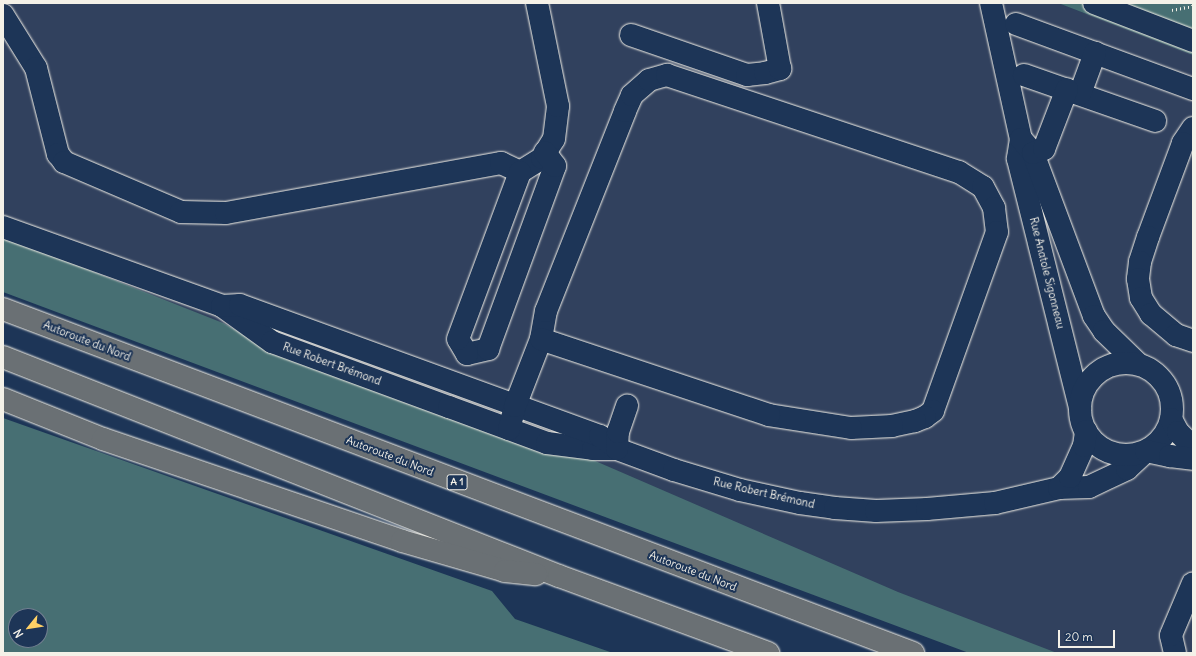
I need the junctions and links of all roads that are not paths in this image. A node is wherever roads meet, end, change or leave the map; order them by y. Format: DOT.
graph roads {
  1 [pos="537,3"];
  2 [pos="768,3"];
  3 [pos="991,3"];
  4 [pos="1100,4"];
  5 [pos="3,15"];
  6 [pos="1016,24"];
  7 [pos="631,35"];
  8 [pos="1193,41"];
  9 [pos="1095,53"];
  10 [pos="1024,74"];
  11 [pos="1193,89"];
  12 [pos="1074,92"];
  13 [pos="1155,121"];
  14 [pos="1193,128"];
  15 [pos="1027,146"];
  16 [pos="546,152"];
  17 [pos="520,172"];
  18 [pos="3,227"];
  19 [pos="222,306"];
  20 [pos="3,309"];
  21 [pos="542,339"];
  22 [pos="1193,341"];
  23 [pos="467,354"];
  24 [pos="3,357"];
  25 [pos="1138,364"];
  26 [pos="456,384"];
  27 [pos="3,399"];
  28 [pos="515,406"];
  29 [pos="627,406"];
  30 [pos="449,407"];
  31 [pos="1080,408"];
  32 [pos="1171,419"];
  33 [pos="509,429"];
  34 [pos="1086,431"];
  35 [pos="1193,447"];
  36 [pos="617,449"];
  37 [pos="1146,451"];
  38 [pos="1193,459"];
  39 [pos="1059,488"];
  40 [pos="559,576"];
  41 [pos="1193,583"];
  42 [pos="768,653"];
  43 [pos="912,653"];
  44 [pos="1175,653"];
  1 -- 16 [label="street"];
  2 -- 7 [label="street"];
  3 -- 15 [label="street, Rue Anatole Sigonneau"];
  4 -- 8 [label="street"];
  5 -- 17 [label="street"];
  6 -- 9 [label="street"];
  9 -- 11 [label="street"];
  9 -- 12 [label="street"];
  10 -- 12 [label="street"];
  12 -- 13 [label="street"];
  12 -- 15 [label="street"];
  14 -- 22 [label="street"];
  15 -- 25 [label="street, Rue Anatole Sigonneau"];
  15 -- 31 [label="street, Rue Anatole Sigonneau"];
  16 -- 17 [label="street"];
  16 -- 23 [label="street"];
  17 -- 23 [label="street"];
  18 -- 19 [label="street, Rue Robert Brémond"];
  19 -- 26 [label="street, Rue Robert Brémond"];
  19 -- 30 [label="street, Rue Robert Brémond"];
  20 -- 43 [label="highway, Autoroute du Nord / A 1"];
  21 -- 21 [label="street"];
  21 -- 28 [label="street"];
  23 -- 26 [label="street"];
  24 -- 40 [label="highway"];
  25 -- 31 [label="street"];
  25 -- 32 [label="street"];
  26 -- 28 [label="street, Rue Robert Brémond"];
  26 -- 30 [label="street"];
  27 -- 40 [label="highway"];
  28 -- 33 [label="street"];
  28 -- 36 [label="street, Rue Robert Brémond"];
  29 -- 36 [label="street"];
  30 -- 33 [label="street, Rue Robert Brémond"];
  31 -- 34 [label="street"];
  32 -- 35 [label="street"];
  32 -- 37 [label="street"];
  33 -- 36 [label="street, Rue Robert Brémond"];
  34 -- 37 [label="street"];
  34 -- 39 [label="street"];
  36 -- 39 [label="street, Rue Robert Brémond"];
  37 -- 38 [label="street"];
  37 -- 39 [label="street, Rue Robert Brémond"];
  40 -- 42 [label="highway"];
  41 -- 44 [label="street"];
}
